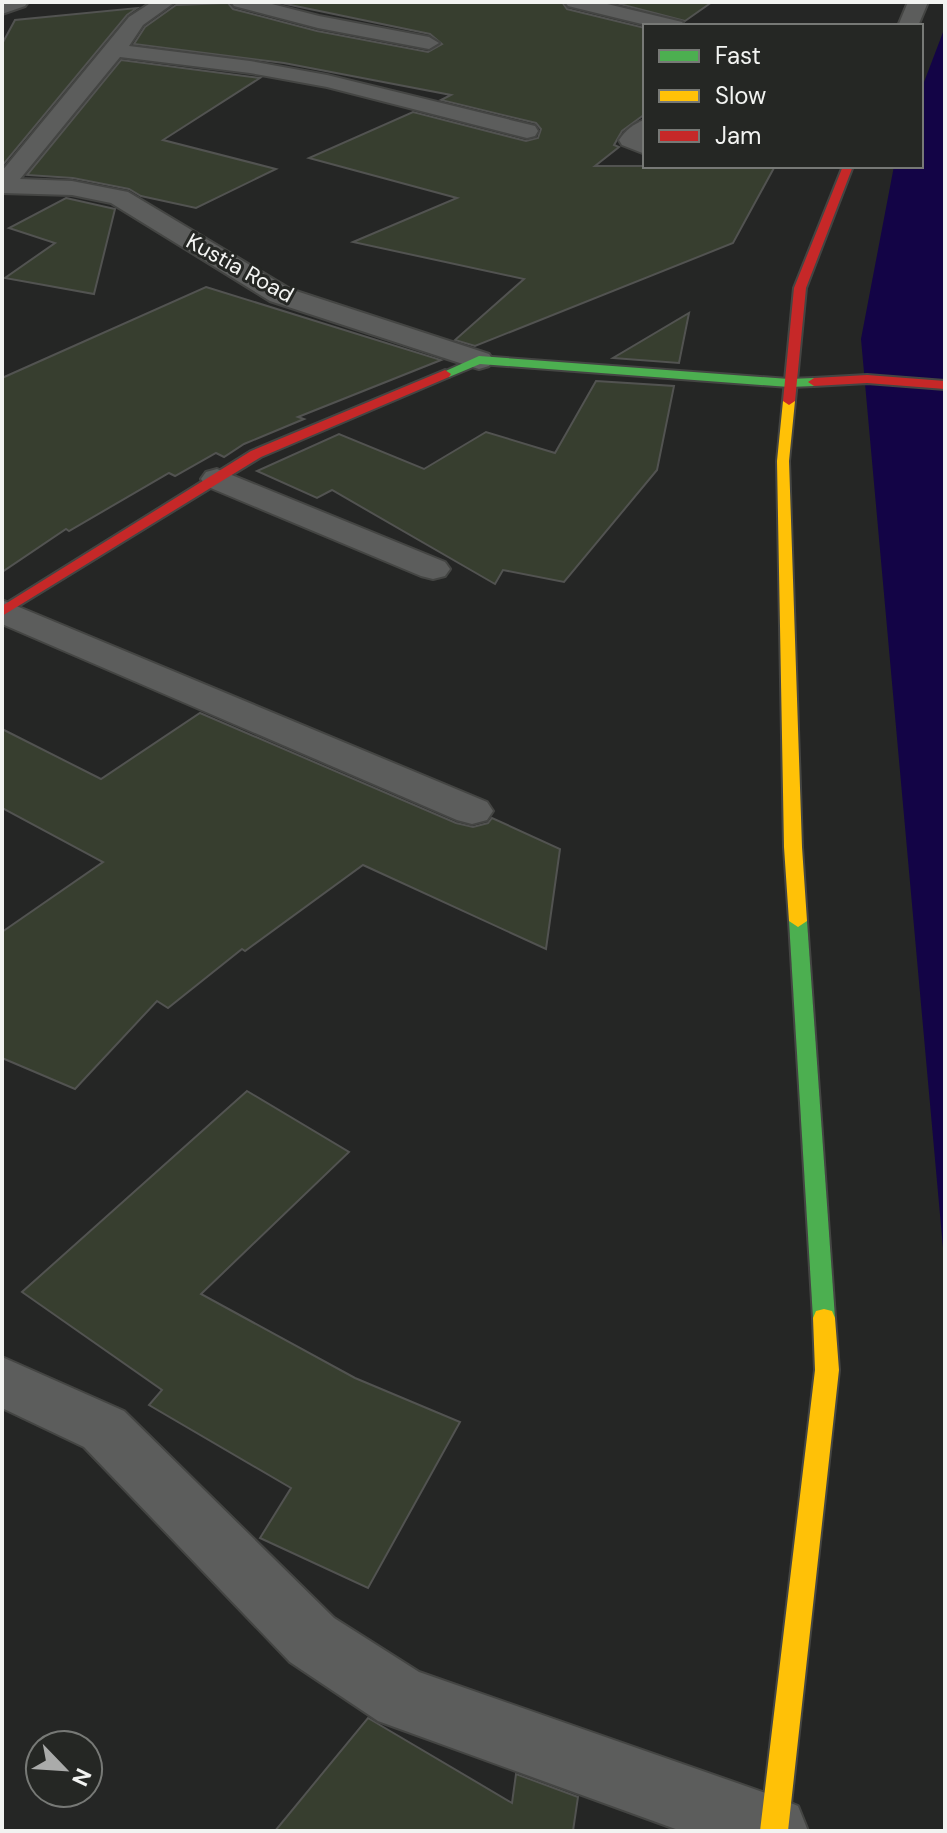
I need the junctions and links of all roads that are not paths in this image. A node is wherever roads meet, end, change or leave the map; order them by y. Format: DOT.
graph roads {
  1 [pos="18,2"];
  2 [pos="123,2"];
  3 [pos="241,2"];
  4 [pos="575,2"];
  5 [pos="918,2"];
  6 [pos="161,3"];
  7 [pos="2,8"];
  8 [pos="667,24"];
  9 [pos="909,24"];
  10 [pos="429,43"];
  11 [pos="115,50"];
  12 [pos="643,129"];
  13 [pos="527,131"];
  14 [pos="643,146"];
  15 [pos="847,168"];
  16 [pos="2,186"];
  17 [pos="479,360"];
  18 [pos="789,383"];
  19 [pos="945,385"];
  20 [pos="830,398"];
  21 [pos="217,479"];
  22 [pos="433,569"];
  23 [pos="2,611"];
  24 [pos="472,811"];
  25 [pos="2,1381"];
  26 [pos="774,1830"];
  1 -- 7 [label="street"];
  2 -- 6 [label="street"];
  3 -- 10 [label="street"];
  4 -- 8 [label="street"];
  5 -- 9 [label="street"];
  6 -- 11 [label="street"];
  11 -- 13 [label="street"];
  11 -- 16 [label="street"];
  12 -- 14 [label="street"];
  15 -- 18 [label="street"];
  16 -- 17 [label="street, Kustia Road"];
  17 -- 18 [label="street"];
  17 -- 21 [label="street"];
  18 -- 19 [label="street"];
  18 -- 20 [label="street"];
  18 -- 26 [label="street"];
  21 -- 22 [label="street"];
  21 -- 23 [label="street"];
  23 -- 24 [label="street"];
  25 -- 26 [label="street"];
}
